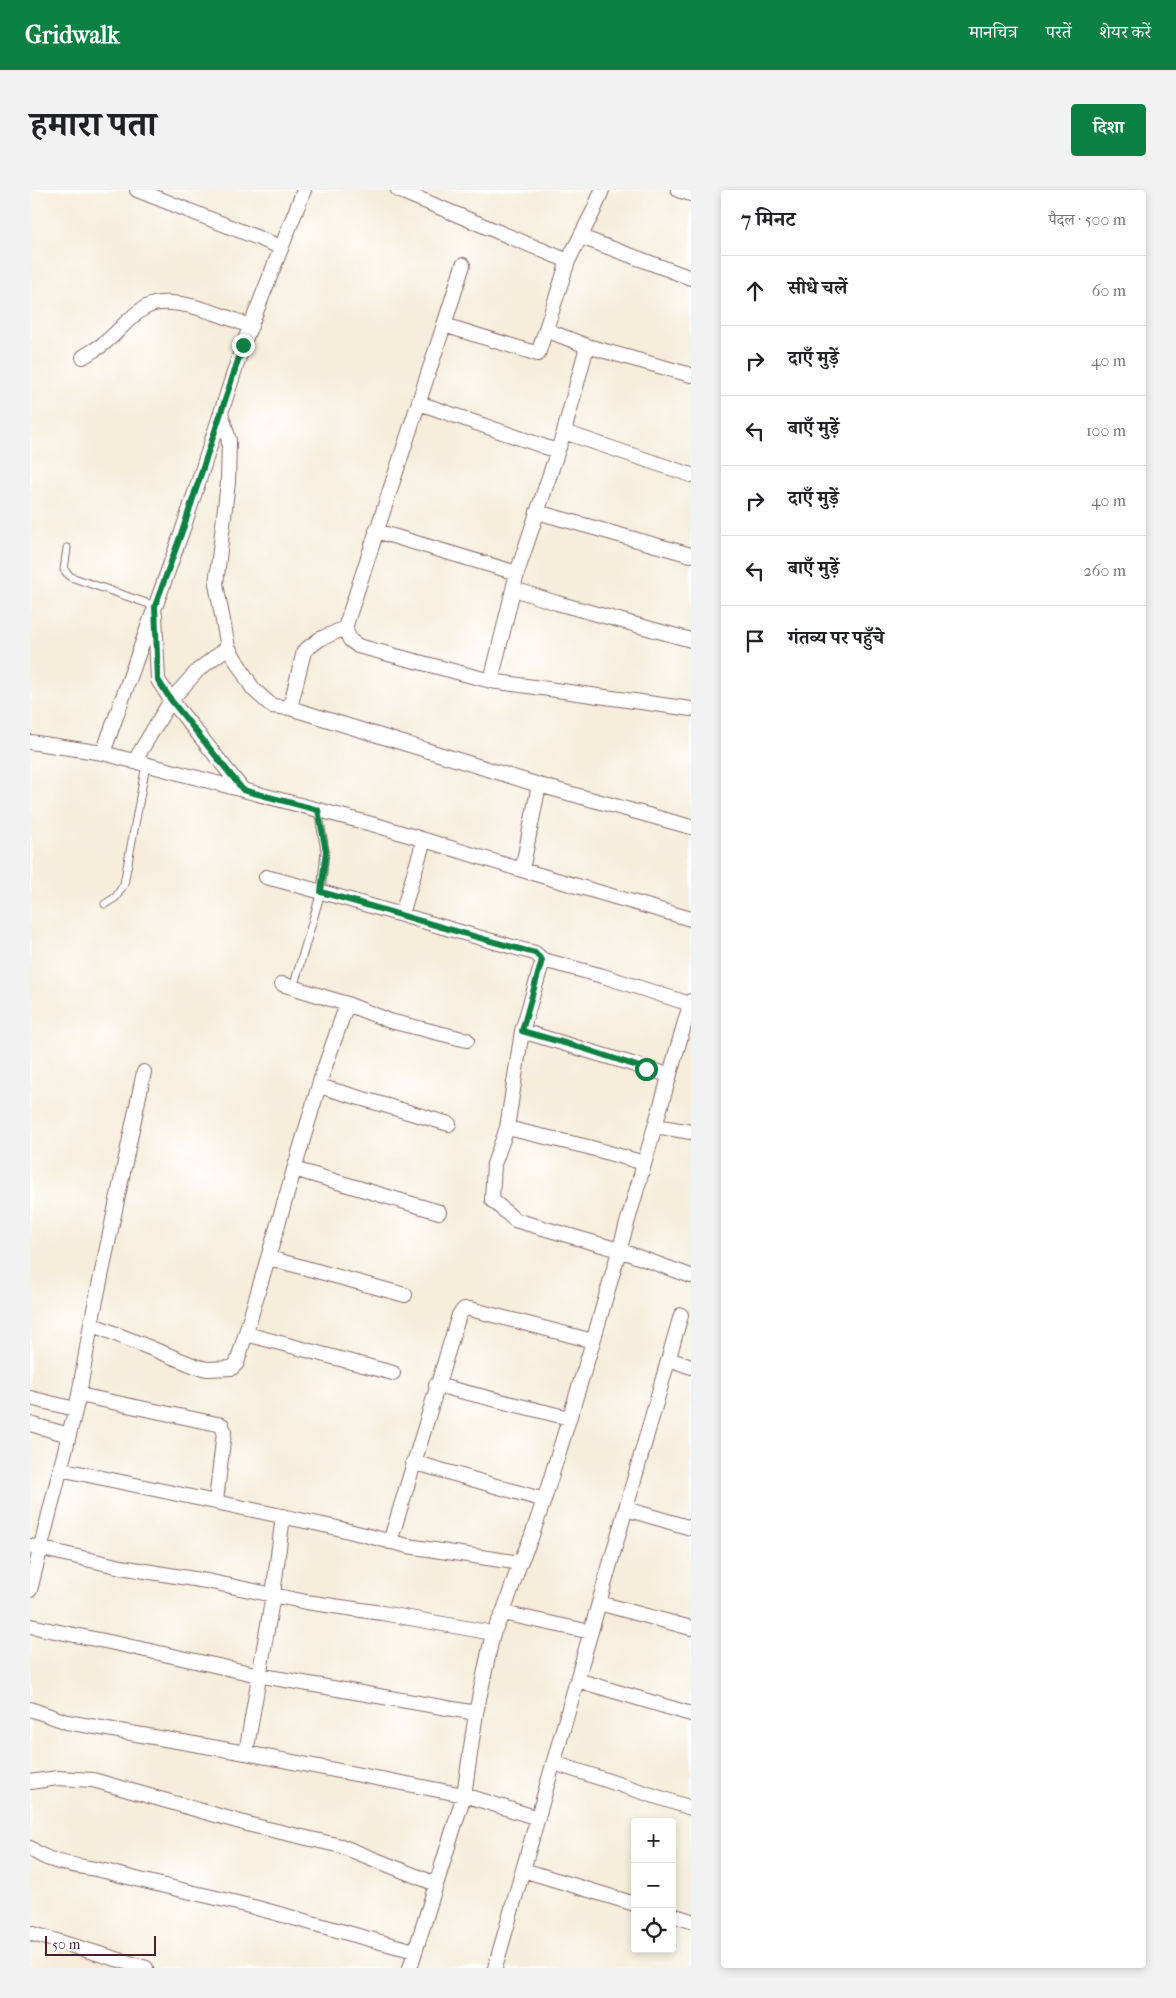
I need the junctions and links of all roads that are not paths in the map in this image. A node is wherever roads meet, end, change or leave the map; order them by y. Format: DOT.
graph roads {
  1 [pos="137,190"];
  2 [pos="304,190"];
  3 [pos="398,190"];
  4 [pos="602,190"];
  5 [pos="678,190"];
  6 [pos="691,194"];
  7 [pos="581,237"];
  8 [pos="281,248"];
  9 [pos="568,261"];
  10 [pos="463,265"];
  11 [pos="691,278"];
  12 [pos="444,325"];
  13 [pos="251,326"];
  14 [pos="546,330"];
  15 [pos="587,346"];
  16 [pos="82,357"];
  17 [pos="691,375"];
  18 [pos="419,402"];
  19 [pos="221,413"];
  20 [pos="564,432"];
  21 [pos="557,451"];
  22 [pos="691,475"];
  23 [pos="537,512"];
  24 [pos="376,531"];
  25 [pos="67,548"];
  26 [pos="691,555"];
  27 [pos="517,573"];
  28 [pos="514,589"];
  29 [pos="155,606"];
  30 [pos="345,628"];
  31 [pos="691,640"];
  32 [pos="228,647"];
  33 [pos="491,682"];
  34 [pos="171,700"];
  35 [pos="290,708"];
  36 [pos="691,709"];
  37 [pos="30,742"];
  38 [pos="103,753"];
  39 [pos="140,763"];
  40 [pos="539,785"];
  41 [pos="243,790"];
  42 [pos="318,810"];
  43 [pos="691,826"];
  44 [pos="424,840"];
  45 [pos="522,870"];
  46 [pos="266,877"];
  47 [pos="321,892"];
  48 [pos="105,904"];
  49 [pos="402,914"];
  50 [pos="691,919"];
  51 [pos="542,960"];
  52 [pos="288,986"];
  53 [pos="691,1002"];
  54 [pos="347,1004"];
  55 [pos="522,1031"];
  56 [pos="467,1040"];
  57 [pos="144,1072"];
  58 [pos="669,1075"];
  59 [pos="319,1086"];
  60 [pos="449,1124"];
  61 [pos="655,1126"];
  62 [pos="506,1128"];
  63 [pos="691,1132"];
  64 [pos="644,1163"];
  65 [pos="294,1169"];
  66 [pos="439,1212"];
  67 [pos="619,1250"];
  68 [pos="269,1258"];
  69 [pos="691,1276"];
  70 [pos="405,1295"];
  71 [pos="681,1316"];
  72 [pos="91,1324"];
  73 [pos="246,1334"];
  74 [pos="593,1341"];
  75 [pos="669,1359"];
  76 [pos="691,1367"];
  77 [pos="393,1373"];
  78 [pos="436,1385"];
  79 [pos="79,1395"];
  80 [pos="30,1398"];
  81 [pos="75,1409"];
  82 [pos="569,1418"];
  83 [pos="30,1424"];
  84 [pos="69,1435"];
  85 [pos="413,1462"];
  86 [pos="60,1469"];
  87 [pos="544,1500"];
  88 [pos="216,1501"];
  89 [pos="626,1509"];
  90 [pos="283,1516"];
  91 [pos="691,1528"];
  92 [pos="390,1542"];
  93 [pos="36,1547"];
  94 [pos="520,1563"];
  95 [pos="30,1590"];
  96 [pos="274,1595"];
  97 [pos="599,1603"];
  98 [pos="503,1613"];
  99 [pos="30,1626"];
  100 [pos="691,1628"];
  101 [pos="591,1632"];
  102 [pos="493,1633"];
  103 [pos="259,1675"];
  104 [pos="577,1680"];
  105 [pos="30,1709"];
  106 [pos="476,1714"];
  107 [pos="691,1714"];
  108 [pos="246,1753"];
  109 [pos="554,1763"];
  110 [pos="30,1782"];
  111 [pos="464,1795"];
  112 [pos="691,1808"];
  113 [pos="538,1818"];
  114 [pos="30,1848"];
  115 [pos="523,1870"];
  116 [pos="436,1884"];
  117 [pos="631,1903"];
  118 [pos="676,1916"];
  119 [pos="691,1921"];
  120 [pos="30,1933"];
  121 [pos="415,1951"];
  122 [pos="146,1968"];
  123 [pos="410,1968"];
  124 [pos="495,1968"];
  1 -- 8 [label="street"];
  2 -- 8 [label="street"];
  3 -- 9 [label="street"];
  4 -- 7 [label="street"];
  5 -- 6 [label="street"];
  7 -- 9 [label="street"];
  7 -- 11 [label="street"];
  8 -- 13 [label="street"];
  9 -- 14 [label="street"];
  10 -- 12 [label="street"];
  12 -- 14 [label="street"];
  12 -- 18 [label="street"];
  13 -- 16 [label="street"];
  13 -- 19 [label="street"];
  14 -- 15 [label="street"];
  15 -- 17 [label="street"];
  15 -- 20 [label="street"];
  18 -- 21 [label="street"];
  18 -- 24 [label="street"];
  19 -- 29 [label="street"];
  19 -- 32 [label="street"];
  20 -- 21 [label="street"];
  20 -- 22 [label="street"];
  21 -- 23 [label="street"];
  23 -- 26 [label="street"];
  23 -- 27 [label="street"];
  24 -- 27 [label="street"];
  24 -- 30 [label="street"];
  25 -- 29 [label="lane"];
  27 -- 28 [label="street"];
  28 -- 31 [label="street"];
  28 -- 33 [label="street"];
  29 -- 34 [label="street"];
  29 -- 38 [label="street"];
  30 -- 33 [label="street"];
  30 -- 35 [label="street"];
  32 -- 34 [label="street"];
  32 -- 35 [label="street"];
  33 -- 36 [label="street"];
  34 -- 39 [label="street"];
  34 -- 41 [label="street"];
  35 -- 40 [label="street"];
  37 -- 38 [label="street"];
  38 -- 39 [label="street"];
  39 -- 41 [label="street"];
  39 -- 48 [label="lane"];
  40 -- 43 [label="street"];
  40 -- 45 [label="street"];
  41 -- 42 [label="street"];
  42 -- 44 [label="street"];
  42 -- 47 [label="lane"];
  44 -- 45 [label="street"];
  44 -- 49 [label="street"];
  45 -- 50 [label="street"];
  46 -- 47 [label="street"];
  47 -- 49 [label="street"];
  47 -- 52 [label="lane"];
  49 -- 51 [label="street"];
  51 -- 53 [label="street"];
  51 -- 55 [label="street"];
  52 -- 54 [label="street"];
  53 -- 58 [label="street"];
  54 -- 56 [label="street"];
  54 -- 59 [label="street"];
  55 -- 58 [label="street"];
  55 -- 62 [label="street"];
  57 -- 72 [label="street"];
  58 -- 61 [label="street"];
  59 -- 60 [label="street"];
  59 -- 65 [label="street"];
  61 -- 63 [label="street"];
  61 -- 64 [label="street"];
  62 -- 64 [label="street"];
  62 -- 67 [label="street"];
  64 -- 67 [label="street"];
  65 -- 66 [label="street"];
  65 -- 68 [label="street"];
  67 -- 69 [label="street"];
  67 -- 74 [label="street"];
  68 -- 70 [label="street"];
  68 -- 73 [label="street"];
  71 -- 75 [label="street"];
  72 -- 73 [label="street"];
  72 -- 79 [label="street"];
  73 -- 77 [label="street"];
  74 -- 78 [label="street"];
  74 -- 82 [label="street"];
  75 -- 76 [label="street"];
  75 -- 89 [label="street"];
  78 -- 82 [label="street"];
  78 -- 85 [label="street"];
  79 -- 81 [label="street"];
  79 -- 88 [label="street"];
  80 -- 81 [label="street"];
  81 -- 84 [label="street"];
  82 -- 87 [label="street"];
  83 -- 84 [label="street"];
  84 -- 86 [label="street"];
  85 -- 87 [label="street"];
  85 -- 92 [label="street"];
  86 -- 88 [label="street"];
  86 -- 93 [label="street"];
  87 -- 94 [label="street"];
  88 -- 90 [label="street"];
  89 -- 91 [label="street"];
  89 -- 97 [label="street"];
  90 -- 92 [label="street"];
  90 -- 96 [label="street"];
  92 -- 94 [label="street"];
  93 -- 95 [label="street"];
  93 -- 96 [label="street"];
  94 -- 98 [label="street"];
  96 -- 102 [label="street"];
  96 -- 103 [label="street"];
  97 -- 100 [label="street"];
  97 -- 101 [label="street"];
  98 -- 101 [label="street"];
  98 -- 102 [label="street"];
  99 -- 103 [label="street"];
  101 -- 104 [label="street"];
  102 -- 106 [label="street"];
  103 -- 106 [label="street"];
  103 -- 108 [label="street"];
  104 -- 107 [label="street"];
  104 -- 109 [label="street"];
  105 -- 108 [label="street"];
  106 -- 111 [label="street"];
  108 -- 111 [label="street"];
  109 -- 112 [label="street"];
  109 -- 113 [label="street"];
  110 -- 116 [label="street"];
  111 -- 113 [label="street"];
  111 -- 116 [label="street"];
  113 -- 115 [label="street"];
  114 -- 121 [label="street"];
  115 -- 117 [label="street"];
  115 -- 124 [label="street"];
  116 -- 121 [label="street"];
  118 -- 119 [label="street"];
  120 -- 122 [label="street"];
  121 -- 123 [label="street"];
}
